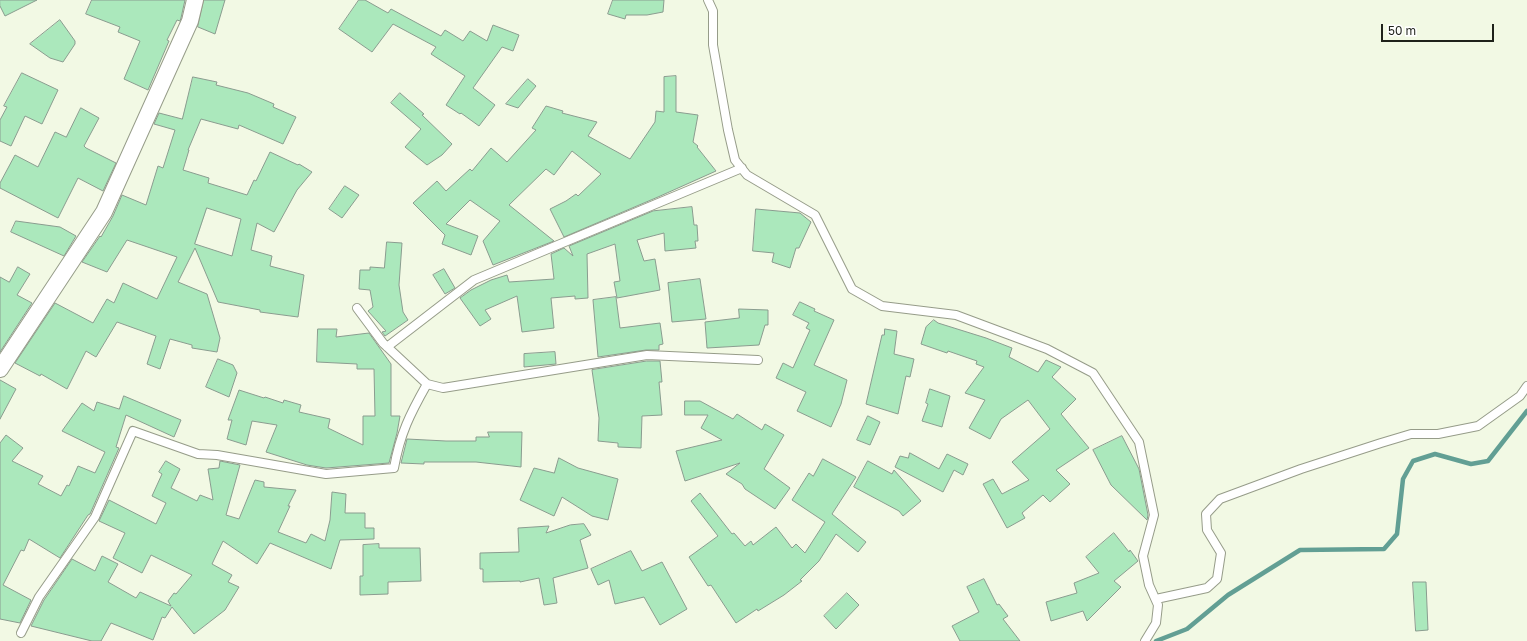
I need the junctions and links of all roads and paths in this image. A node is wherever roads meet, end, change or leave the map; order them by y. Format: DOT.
graph roads {
  1 [pos="195,0"];
  2 [pos="708,0"];
  3 [pos="742,168"];
  4 [pos="357,308"];
  5 [pos="387,347"];
  6 [pos="758,360"];
  7 [pos="0,369"];
  8 [pos="427,384"];
  9 [pos="1527,386"];
  10 [pos="1156,599"];
  11 [pos="21,633"];
  12 [pos="1145,641"];
  1 -- 7 [label="street"];
  2 -- 3 [label="lane"];
  3 -- 5 [label="lane"];
  3 -- 10 [label="lane"];
  4 -- 5 [label="lane"];
  5 -- 8 [label="lane"];
  6 -- 8 [label="lane"];
  8 -- 11 [label="lane"];
  9 -- 10 [label="lane"];
  10 -- 12 [label="lane"];
}
